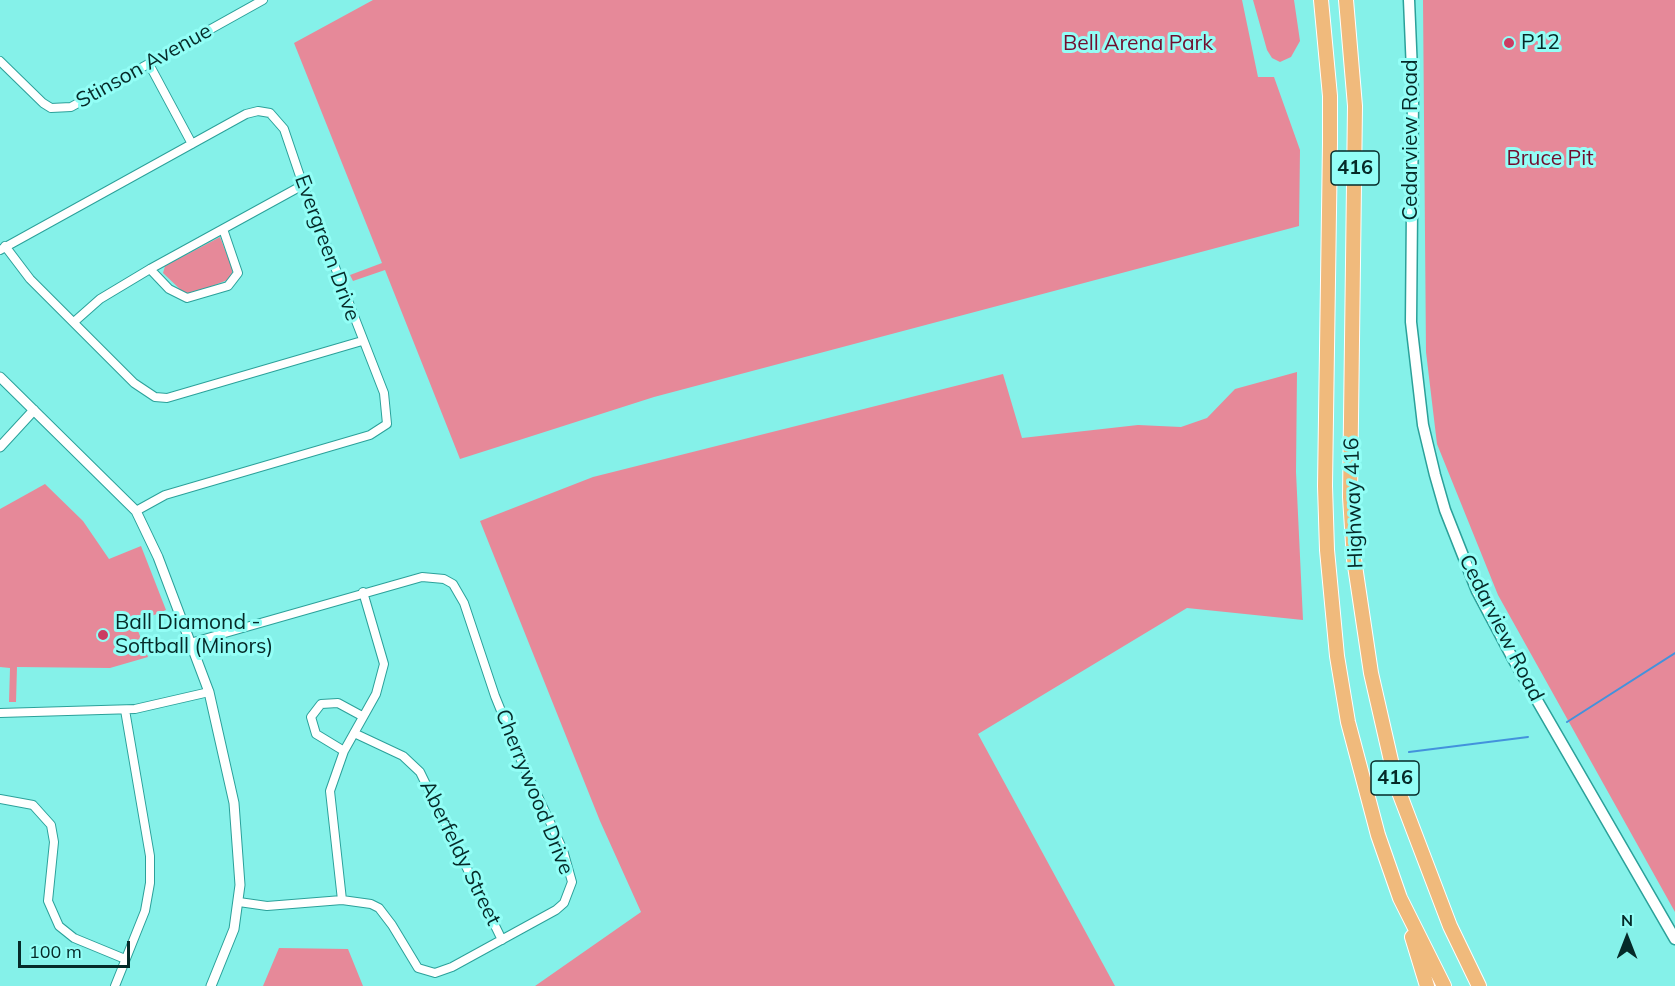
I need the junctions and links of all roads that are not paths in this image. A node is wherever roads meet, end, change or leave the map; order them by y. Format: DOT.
graph roads {
  1 [pos="263,0"];
  2 [pos="1321,0"];
  3 [pos="1347,0"];
  4 [pos="1409,0"];
  5 [pos="0,62"];
  6 [pos="149,64"];
  7 [pos="192,144"];
  8 [pos="303,185"];
  9 [pos="223,229"];
  10 [pos="3,248"];
  11 [pos="150,269"];
  12 [pos="74,322"];
  13 [pos="362,341"];
  14 [pos="0,377"];
  15 [pos="34,410"];
  16 [pos="0,447"];
  17 [pos="136,511"];
  18 [pos="363,592"];
  19 [pos="190,643"];
  20 [pos="209,692"];
  21 [pos="125,710"];
  22 [pos="0,713"];
  23 [pos="362,717"];
  24 [pos="354,733"];
  25 [pos="344,751"];
  26 [pos="0,799"];
  27 [pos="1400,898"];
  28 [pos="342,900"];
  29 [pos="239,902"];
  30 [pos="1675,939"];
  31 [pos="502,940"];
  32 [pos="125,959"];
  33 [pos="115,986"];
  34 [pos="211,986"];
  35 [pos="1427,986"];
  36 [pos="1444,986"];
  37 [pos="1479,986"];
  1 -- 6 [label="street, Stinson Avenue"];
  2 -- 27 [label="highway, Highway 416 / 416"];
  3 -- 37 [label="highway, Highway 416 / 416"];
  4 -- 30 [label="main road, Cedarview Road"];
  5 -- 6 [label="street, Stinson Avenue"];
  6 -- 7 [label="street"];
  7 -- 8 [label="street, Evergreen Drive"];
  7 -- 10 [label="street, Evergreen Drive"];
  8 -- 9 [label="street"];
  8 -- 13 [label="street, Evergreen Drive"];
  9 -- 11 [label="street"];
  9 -- 11 [label="street"];
  10 -- 12 [label="street"];
  11 -- 12 [label="street"];
  12 -- 13 [label="street"];
  13 -- 17 [label="street, Evergreen Drive"];
  14 -- 15 [label="street"];
  15 -- 16 [label="street"];
  15 -- 17 [label="street"];
  17 -- 19 [label="street"];
  18 -- 19 [label="street, Cherrywood Drive"];
  18 -- 23 [label="street"];
  18 -- 31 [label="street, Cherrywood Drive"];
  19 -- 20 [label="street"];
  20 -- 21 [label="street"];
  20 -- 29 [label="street"];
  21 -- 22 [label="street"];
  21 -- 32 [label="street"];
  23 -- 24 [label="street"];
  23 -- 25 [label="street"];
  24 -- 25 [label="street"];
  24 -- 31 [label="street, Aberfeldy Street"];
  25 -- 28 [label="street"];
  26 -- 32 [label="street"];
  27 -- 35 [label="highway"];
  27 -- 36 [label="highway, Highway 416 / 416"];
  28 -- 29 [label="street, Cherrywood Drive"];
  28 -- 31 [label="street, Cherrywood Drive"];
  29 -- 34 [label="street"];
  32 -- 33 [label="street"];
}
